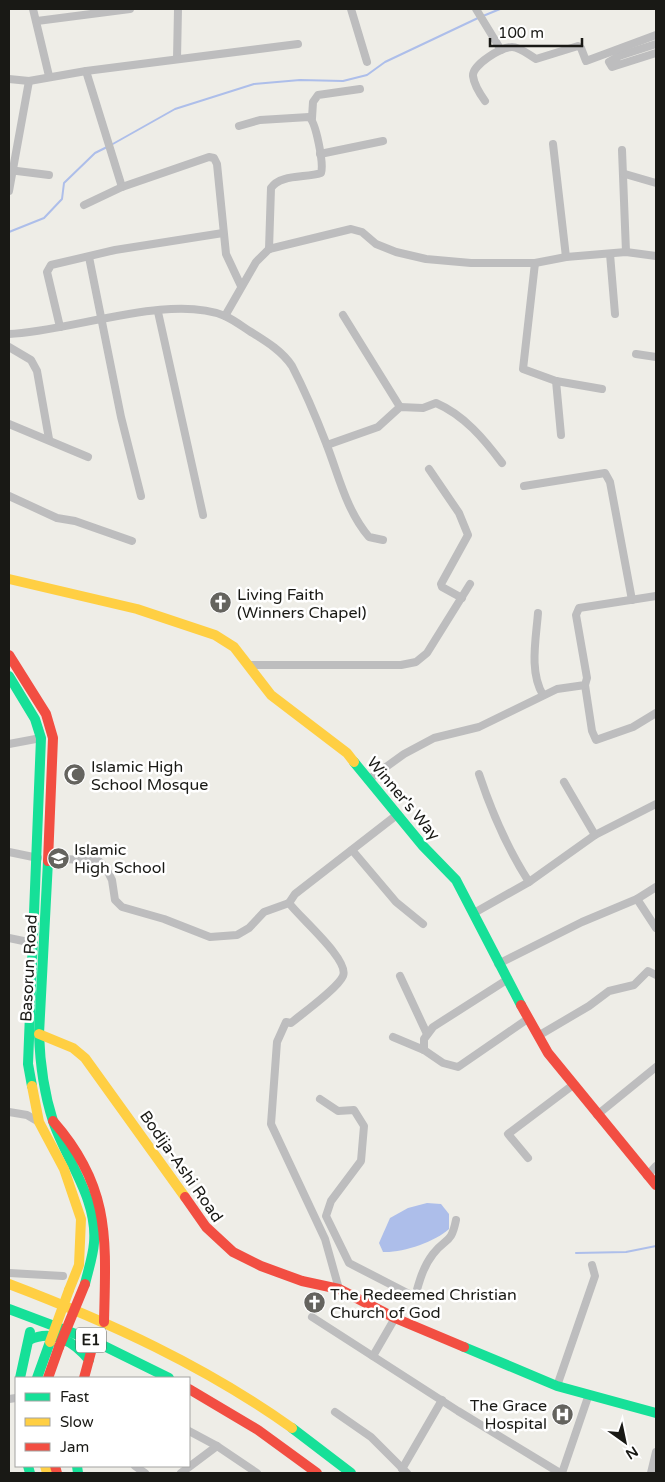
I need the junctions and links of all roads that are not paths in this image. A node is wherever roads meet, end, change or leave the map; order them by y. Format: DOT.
graph roads {
  1 [pos="33,9"];
  2 [pos="130,9"];
  3 [pos="178,9"];
  4 [pos="351,9"];
  5 [pos="476,9"];
  6 [pos="37,21"];
  7 [pos="656,35"];
  8 [pos="298,44"];
  9 [pos="656,44"];
  10 [pos="501,50"];
  11 [pos="656,52"];
  12 [pos="178,59"];
  13 [pos="367,62"];
  14 [pos="86,71"];
  15 [pos="49,76"];
  16 [pos="9,79"];
  17 [pos="29,82"];
  18 [pos="360,88"];
  19 [pos="485,101"];
  20 [pos="312,118"];
  21 [pos="239,126"];
  22 [pos="383,141"];
  23 [pos="553,144"];
  24 [pos="622,150"];
  25 [pos="320,154"];
  26 [pos="10,170"];
  27 [pos="625,174"];
  28 [pos="49,175"];
  29 [pos="656,183"];
  30 [pos="122,187"];
  31 [pos="9,191"];
  32 [pos="84,204"];
  33 [pos="223,233"];
  34 [pos="269,249"];
  35 [pos="626,252"];
  36 [pos="610,254"];
  37 [pos="656,256"];
  38 [pos="566,257"];
  39 [pos="89,258"];
  40 [pos="535,263"];
  41 [pos="240,286"];
  42 [pos="158,312"];
  43 [pos="343,314"];
  44 [pos="615,314"];
  45 [pos="225,316"];
  46 [pos="101,319"];
  47 [pos="60,327"];
  48 [pos="9,334"];
  49 [pos="9,347"];
  50 [pos="636,354"];
  51 [pos="656,357"];
  52 [pos="556,381"];
  53 [pos="602,388"];
  54 [pos="400,407"];
  55 [pos="9,424"];
  56 [pos="561,435"];
  57 [pos="49,439"];
  58 [pos="327,445"];
  59 [pos="88,457"];
  60 [pos="502,462"];
  61 [pos="429,469"];
  62 [pos="524,486"];
  63 [pos="9,496"];
  64 [pos="141,496"];
  65 [pos="203,515"];
  66 [pos="383,540"];
  67 [pos="132,541"];
  68 [pos="9,580"];
  69 [pos="470,584"];
  70 [pos="656,596"];
  71 [pos="462,598"];
  72 [pos="632,600"];
  73 [pos="538,613"];
  74 [pos="9,655"];
  75 [pos="248,665"];
  76 [pos="9,676"];
  77 [pos="585,685"];
  78 [pos="543,695"];
  79 [pos="656,713"];
  80 [pos="41,738"];
  81 [pos="9,744"];
  82 [pos="52,769"];
  83 [pos="41,770"];
  84 [pos="479,774"];
  85 [pos="368,780"];
  86 [pos="564,782"];
  87 [pos="656,804"];
  88 [pos="398,814"];
  89 [pos="595,835"];
  90 [pos="352,850"];
  91 [pos="9,852"];
  92 [pos="43,858"];
  93 [pos="529,882"];
  94 [pos="656,887"];
  95 [pos="637,899"];
  96 [pos="289,903"];
  97 [pos="474,913"];
  98 [pos="423,924"];
  99 [pos="656,928"];
  100 [pos="9,938"];
  101 [pos="33,943"];
  102 [pos="498,964"];
  103 [pos="656,975"];
  104 [pos="400,976"];
  105 [pos="508,979"];
  106 [pos="529,1018"];
  107 [pos="40,1034"];
  108 [pos="427,1034"];
  109 [pos="538,1036"];
  110 [pos="393,1037"];
  111 [pos="424,1050"];
  112 [pos="656,1067"];
  113 [pos="573,1085"];
  114 [pos="320,1099"];
  115 [pos="9,1112"];
  116 [pos="597,1115"];
  117 [pos="53,1121"];
  118 [pos="40,1122"];
  119 [pos="528,1158"];
  120 [pos="656,1166"];
  121 [pos="647,1176"];
  122 [pos="656,1185"];
  123 [pos="456,1220"];
  124 [pos="592,1265"];
  125 [pos="9,1273"];
  126 [pos="63,1276"];
  127 [pos="9,1284"];
  128 [pos="339,1288"];
  129 [pos="9,1309"];
  130 [pos="29,1317"];
  131 [pos="312,1317"];
  132 [pos="395,1318"];
  133 [pos="104,1322"];
  134 [pos="29,1340"];
  135 [pos="94,1341"];
  136 [pos="54,1344"];
  137 [pos="373,1356"];
  138 [pos="89,1360"];
  139 [pos="20,1377"];
  140 [pos="38,1377"];
  141 [pos="48,1377"];
  142 [pos="84,1377"];
  143 [pos="167,1377"];
  144 [pos="557,1386"];
  145 [pos="190,1390"];
  146 [pos="588,1396"];
  147 [pos="442,1400"];
  148 [pos="335,1412"];
  149 [pos="656,1414"];
  150 [pos="190,1432"];
  151 [pos="217,1446"];
  152 [pos="656,1452"];
  153 [pos="655,1465"];
  154 [pos="190,1466"];
  155 [pos="405,1471"];
  156 [pos="257,1473"];
  157 [pos="317,1473"];
  158 [pos="351,1473"];
  159 [pos="561,1473"];
  160 [pos="651,1473"];
  1 -- 6 [label="street"];
  2 -- 6 [label="street"];
  3 -- 12 [label="street"];
  4 -- 13 [label="street"];
  5 -- 10 [label="street"];
  6 -- 15 [label="street"];
  7 -- 10 [label="street"];
  8 -- 12 [label="street"];
  9 -- 11 [label="street"];
  10 -- 19 [label="street"];
  12 -- 14 [label="street"];
  14 -- 15 [label="street"];
  14 -- 30 [label="street"];
  15 -- 17 [label="street"];
  16 -- 17 [label="street"];
  17 -- 26 [label="street"];
  18 -- 20 [label="street"];
  20 -- 21 [label="street"];
  20 -- 25 [label="street"];
  22 -- 25 [label="street"];
  23 -- 38 [label="street"];
  24 -- 27 [label="street"];
  25 -- 34 [label="street"];
  26 -- 28 [label="street"];
  26 -- 31 [label="street"];
  27 -- 29 [label="street"];
  27 -- 35 [label="street"];
  30 -- 32 [label="street"];
  30 -- 33 [label="street"];
  33 -- 39 [label="street"];
  33 -- 41 [label="street"];
  34 -- 40 [label="street"];
  34 -- 41 [label="street"];
  35 -- 36 [label="street"];
  35 -- 37 [label="street"];
  36 -- 38 [label="street"];
  36 -- 44 [label="street"];
  38 -- 40 [label="street"];
  39 -- 46 [label="street"];
  39 -- 47 [label="street"];
  40 -- 52 [label="street"];
  41 -- 45 [label="street"];
  42 -- 45 [label="street"];
  42 -- 46 [label="street"];
  42 -- 65 [label="street"];
  43 -- 54 [label="street"];
  45 -- 58 [label="street"];
  46 -- 47 [label="street"];
  46 -- 64 [label="street"];
  47 -- 48 [label="street"];
  49 -- 57 [label="street"];
  50 -- 51 [label="street"];
  52 -- 53 [label="street"];
  52 -- 56 [label="street"];
  54 -- 58 [label="street"];
  54 -- 60 [label="street"];
  55 -- 57 [label="street"];
  57 -- 59 [label="street"];
  58 -- 66 [label="street"];
  61 -- 71 [label="street"];
  62 -- 72 [label="street"];
  63 -- 67 [label="street"];
  68 -- 75 [label="main road, Winner's Way"];
  69 -- 71 [label="street"];
  70 -- 72 [label="street"];
  71 -- 75 [label="street"];
  72 -- 77 [label="street"];
  73 -- 78 [label="street"];
  74 -- 82 [label="main road, Basorun Road"];
  75 -- 85 [label="main road, Winner's Way"];
  76 -- 80 [label="main road, Basorun Road"];
  77 -- 78 [label="street"];
  77 -- 79 [label="street"];
  78 -- 85 [label="street"];
  80 -- 81 [label="street"];
  80 -- 83 [label="main road, Basorun Road"];
  82 -- 83 [label="main road"];
  82 -- 92 [label="main road, Basorun Road"];
  83 -- 92 [label="main road, Basorun Road"];
  84 -- 93 [label="street"];
  85 -- 88 [label="main road, Winner's Way"];
  86 -- 89 [label="street"];
  87 -- 89 [label="street"];
  88 -- 90 [label="street"];
  88 -- 97 [label="main road, Winner's Way"];
  89 -- 93 [label="street"];
  90 -- 96 [label="street"];
  90 -- 98 [label="street"];
  91 -- 92 [label="street"];
  92 -- 96 [label="street"];
  92 -- 101 [label="main road, Basorun Road"];
  92 -- 107 [label="main road, Basorun Road"];
  93 -- 97 [label="street"];
  94 -- 95 [label="street"];
  95 -- 99 [label="street"];
  95 -- 102 [label="street"];
  96 -- 128 [label="street"];
  97 -- 102 [label="main road, Winner's Way"];
  100 -- 101 [label="street"];
  101 -- 118 [label="main road, Basorun Road"];
  102 -- 105 [label="main road, Winner's Way"];
  103 -- 109 [label="street"];
  104 -- 108 [label="street"];
  105 -- 106 [label="main road, Winner's Way"];
  105 -- 108 [label="street"];
  106 -- 109 [label="main road, Winner's Way"];
  106 -- 111 [label="street"];
  107 -- 117 [label="main road, Basorun Road"];
  107 -- 128 [label="main road, Bodija-Ashi Road"];
  108 -- 111 [label="street"];
  109 -- 113 [label="main road, Winner's Way"];
  110 -- 111 [label="street"];
  112 -- 116 [label="street"];
  113 -- 116 [label="main road, Winner's Way"];
  113 -- 119 [label="street"];
  114 -- 123 [label="street"];
  115 -- 118 [label="street"];
  116 -- 121 [label="main road, Winner's Way"];
  117 -- 133 [label="main road"];
  117 -- 136 [label="main road, Basorun Road, bridge"];
  118 -- 136 [label="main road, Basorun Road, bridge"];
  120 -- 121 [label="street"];
  121 -- 122 [label="main road, Winner's Way"];
  124 -- 144 [label="street"];
  125 -- 126 [label="street"];
  127 -- 133 [label="main road, E1"];
  128 -- 132 [label="main road, Bodija-Ashi Road"];
  129 -- 130 [label="main road, E1"];
  130 -- 134 [label="main road"];
  130 -- 135 [label="main road, E1"];
  131 -- 137 [label="street"];
  132 -- 137 [label="street"];
  132 -- 144 [label="main road, Bodija-Ashi Road"];
  133 -- 158 [label="main road, E1"];
  134 -- 138 [label="main road"];
  134 -- 139 [label="main road"];
  135 -- 138 [label="main road"];
  135 -- 143 [label="main road, E1"];
  136 -- 140 [label="main road"];
  136 -- 141 [label="main road"];
  137 -- 147 [label="street"];
  138 -- 142 [label="main road"];
  144 -- 146 [label="main road, Bodija-Ashi Road"];
  145 -- 157 [label="main road"];
  146 -- 149 [label="main road, Bodija-Ashi Road"];
  146 -- 159 [label="street"];
  147 -- 155 [label="street"];
  147 -- 159 [label="street"];
  148 -- 155 [label="street"];
  150 -- 151 [label="street"];
  151 -- 154 [label="street"];
  151 -- 156 [label="street"];
  152 -- 153 [label="street"];
  153 -- 160 [label="street"];
}
